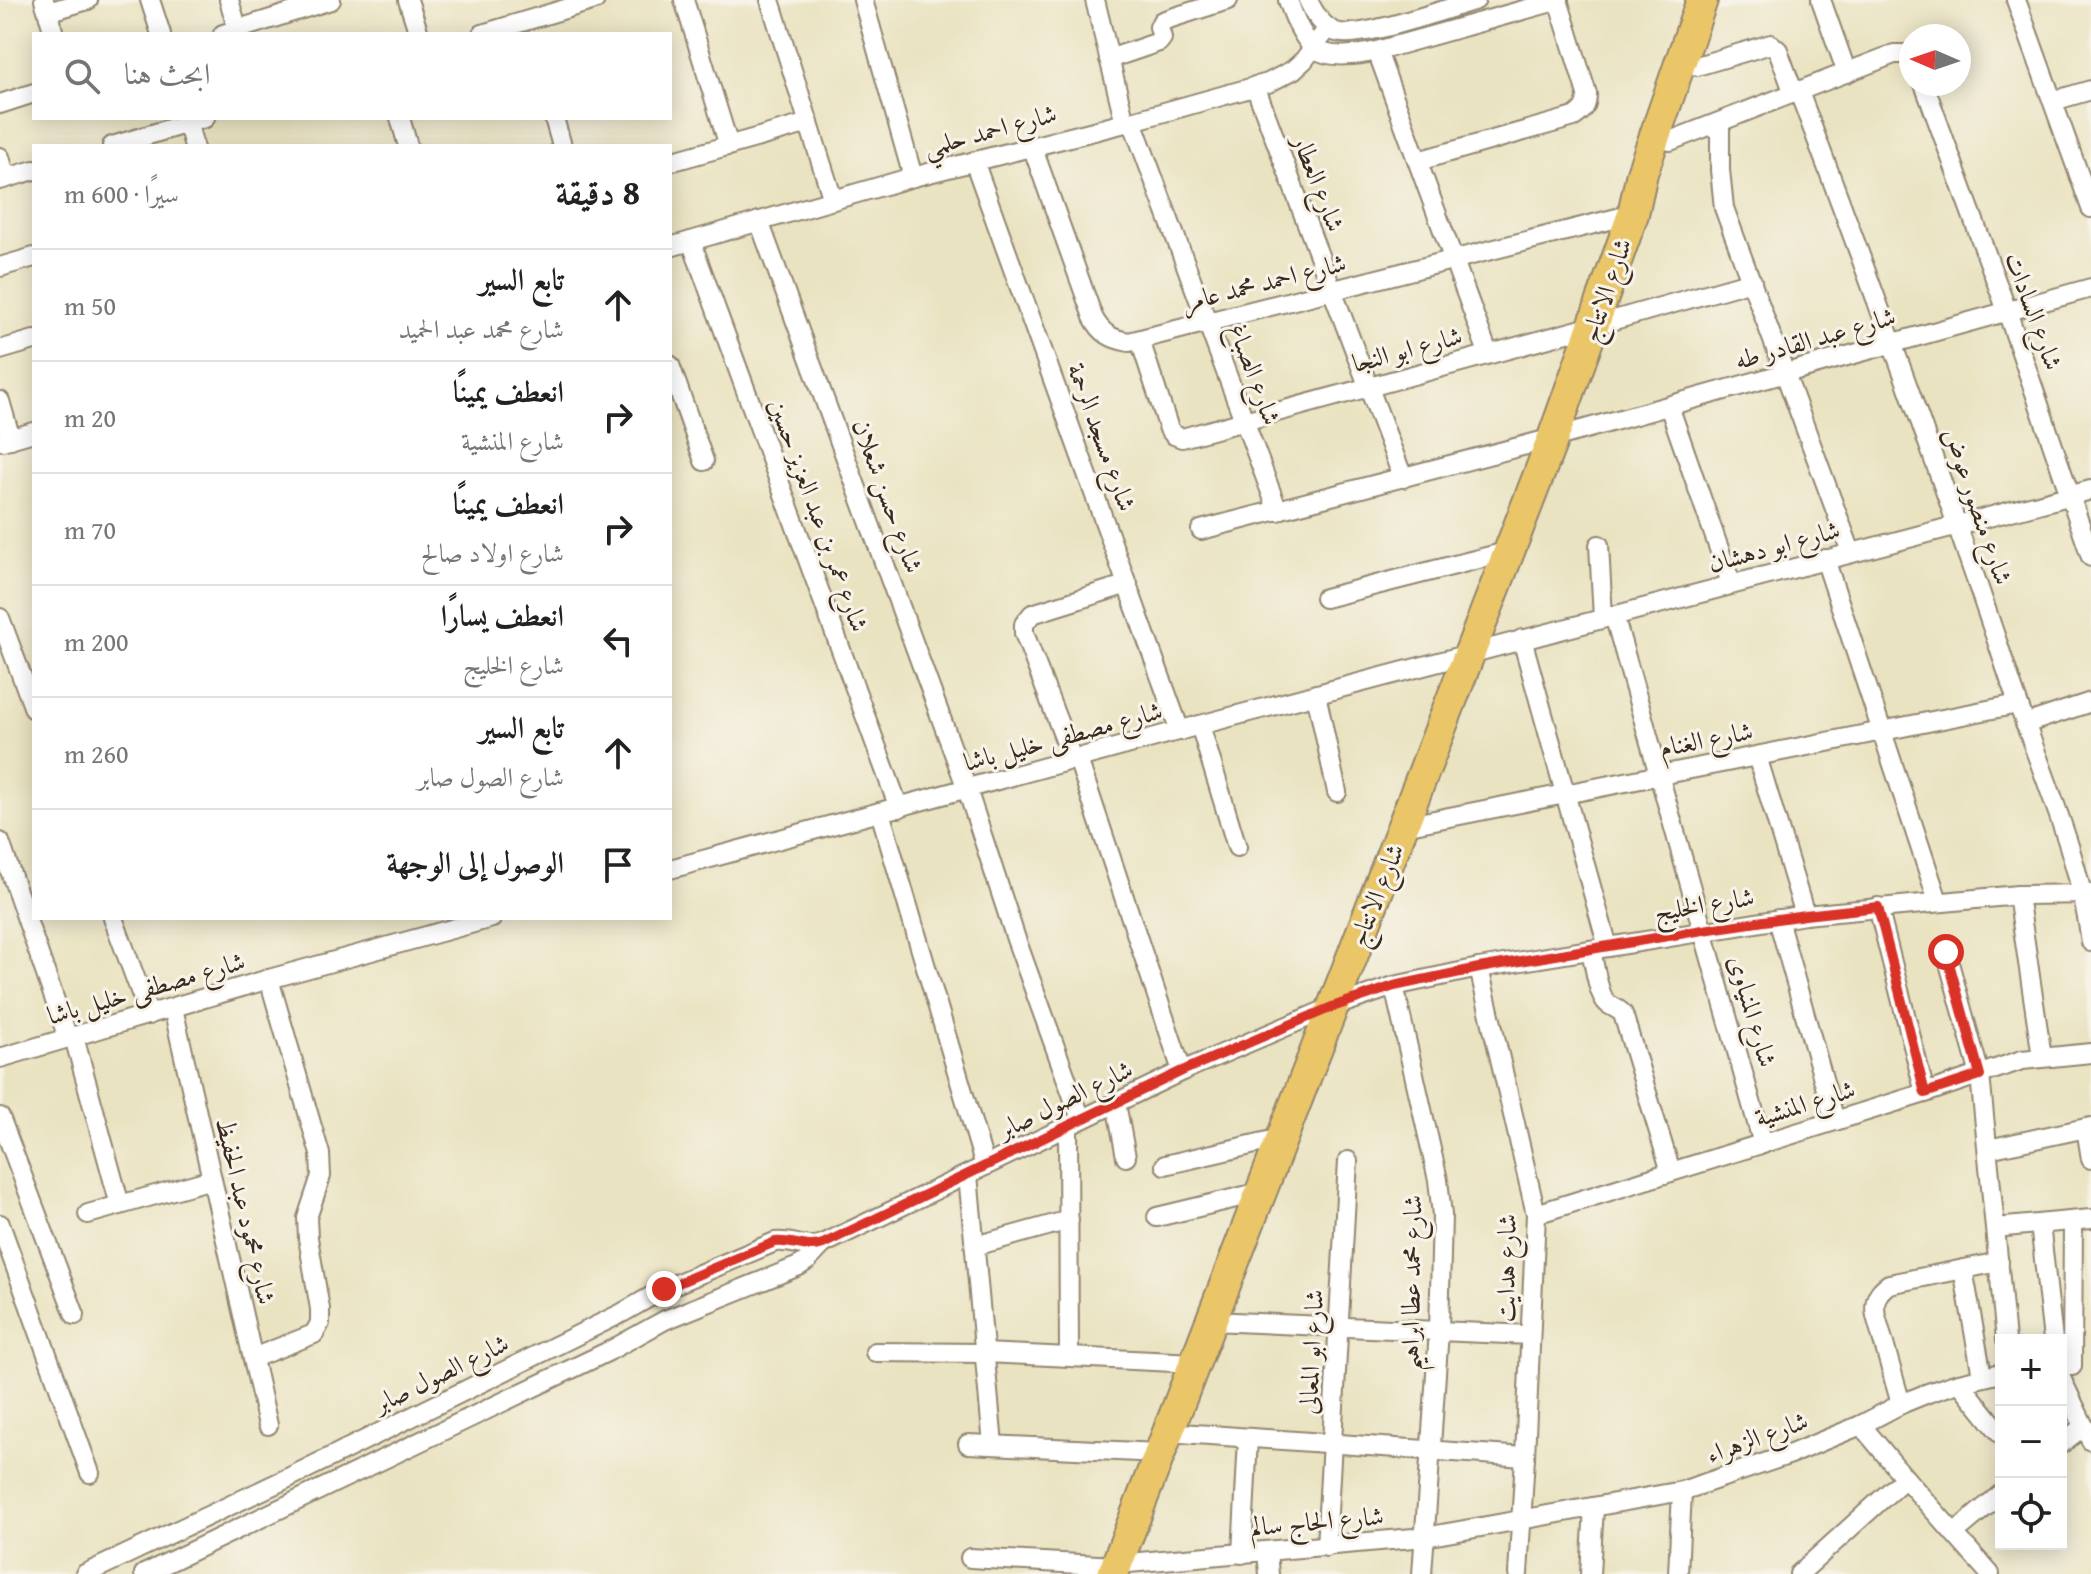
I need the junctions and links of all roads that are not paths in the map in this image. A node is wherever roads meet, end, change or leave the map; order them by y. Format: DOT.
graph roads {
  1 [pos="88,0"];
  2 [pos="150,0"];
  3 [pos="229,0"];
  4 [pos="331,0"];
  5 [pos="408,0"];
  6 [pos="595,0"];
  7 [pos="684,0"];
  8 [pos="770,0"];
  9 [pos="863,0"];
  10 [pos="1095,0"];
  11 [pos="1228,0"];
  12 [pos="1288,0"];
  13 [pos="1308,0"];
  14 [pos="1476,0"];
  15 [pos="1559,0"];
  16 [pos="1702,0"];
  17 [pos="1720,0"];
  18 [pos="1821,0"];
  19 [pos="2016,0"];
  20 [pos="46,6"];
  21 [pos="528,27"];
  22 [pos="1328,28"];
  23 [pos="53,32"];
  24 [pos="160,32"];
  25 [pos="233,32"];
  26 [pos="418,32"];
  27 [pos="495,32"];
  28 [pos="1314,48"];
  29 [pos="1377,51"];
  30 [pos="1899,54"];
  31 [pos="1109,59"];
  32 [pos="1697,66"];
  33 [pos="1847,73"];
  34 [pos="1255,86"];
  35 [pos="2091,90"];
  36 [pos="1796,93"];
  37 [pos="32,94"];
  38 [pos="1928,96"];
  39 [pos="2053,101"];
  40 [pos="0,104"];
  41 [pos="193,120"];
  42 [pos="401,120"];
  43 [pos="555,120"];
  44 [pos="1128,122"];
  45 [pos="809,123"];
  46 [pos="1720,123"];
  47 [pos="1670,141"];
  48 [pos="118,144"];
  49 [pos="194,144"];
  50 [pos="407,144"];
  51 [pos="561,144"];
  52 [pos="729,146"];
  53 [pos="1032,146"];
  54 [pos="0,157"];
  55 [pos="672,161"];
  56 [pos="974,161"];
  57 [pos="1418,161"];
  58 [pos="32,171"];
  59 [pos="913,177"];
  60 [pos="3,179"];
  61 [pos="833,200"];
  62 [pos="2091,208"];
  63 [pos="1633,214"];
  64 [pos="759,221"];
  65 [pos="691,241"];
  66 [pos="672,246"];
  67 [pos="32,258"];
  68 [pos="1454,260"];
  69 [pos="0,267"];
  70 [pos="1752,281"];
  71 [pos="2091,288"];
  72 [pos="1332,291"];
  73 [pos="2007,311"];
  74 [pos="1208,323"];
  75 [pos="1593,326"];
  76 [pos="1140,340"];
  77 [pos="32,341"];
  78 [pos="1894,343"];
  79 [pos="0,350"];
  80 [pos="1488,353"];
  81 [pos="672,371"];
  82 [pos="1785,373"];
  83 [pos="1368,387"];
  84 [pos="0,401"];
  85 [pos="1669,406"];
  86 [pos="1244,421"];
  87 [pos="32,433"];
  88 [pos="1553,438"];
  89 [pos="5,440"];
  90 [pos="704,461"];
  91 [pos="1403,478"];
  92 [pos="2091,490"];
  93 [pos="2070,495"];
  94 [pos="1278,511"];
  95 [pos="1958,524"];
  96 [pos="1201,530"];
  97 [pos="1599,545"];
  98 [pos="1510,551"];
  99 [pos="1851,552"];
  100 [pos="2091,557"];
  101 [pos="1825,559"];
  102 [pos="1731,583"];
  103 [pos="1128,584"];
  104 [pos="1325,598"];
  105 [pos="1609,616"];
  106 [pos="0,618"];
  107 [pos="1522,639"];
  108 [pos="1470,653"];
  109 [pos="1316,694"];
  110 [pos="2091,702"];
  111 [pos="32,704"];
  112 [pos="2018,704"];
  113 [pos="2025,724"];
  114 [pos="1200,725"];
  115 [pos="1180,731"];
  116 [pos="1882,731"];
  117 [pos="1757,756"];
  118 [pos="1076,760"];
  119 [pos="1660,775"];
  120 [pos="967,789"];
  121 [pos="1337,792"];
  122 [pos="1565,794"];
  123 [pos="890,810"];
  124 [pos="1404,826"];
  125 [pos="0,842"];
  126 [pos="1237,847"];
  127 [pos="672,868"];
  128 [pos="2087,894"];
  129 [pos="2018,895"];
  130 [pos="1938,901"];
  131 [pos="1878,907"];
  132 [pos="1805,915"];
  133 [pos="1778,919"];
  134 [pos="114,920"];
  135 [pos="485,920"];
  136 [pos="1703,930"];
  137 [pos="2091,942"];
  138 [pos="1599,948"];
  139 [pos="1946,952"];
  140 [pos="1479,968"];
  141 [pos="269,979"];
  142 [pos="1394,986"];
  143 [pos="1332,1007"];
  144 [pos="173,1008"];
  145 [pos="149,1015"];
  146 [pos="71,1037"];
  147 [pos="2091,1053"];
  148 [pos="2042,1057"];
  149 [pos="0,1058"];
  150 [pos="1182,1071"];
  151 [pos="1980,1075"];
  152 [pos="1925,1093"];
  153 [pos="1116,1103"];
  154 [pos="0,1117"];
  155 [pos="1835,1121"];
  156 [pos="1075,1122"];
  157 [pos="2088,1127"];
  158 [pos="1281,1138"];
  159 [pos="1763,1144"];
  160 [pos="1988,1149"];
  161 [pos="1126,1157"];
  162 [pos="2091,1159"];
  163 [pos="1348,1161"];
  164 [pos="1165,1165"];
  165 [pos="977,1170"];
  166 [pos="1671,1172"];
  167 [pos="212,1179"];
  168 [pos="1261,1192"];
  169 [pos="120,1205"];
  170 [pos="88,1214"];
  171 [pos="1536,1214"];
  172 [pos="1157,1217"];
  173 [pos="1069,1220"];
  174 [pos="2082,1220"];
  175 [pos="0,1224"];
  176 [pos="2040,1224"];
  177 [pos="1995,1228"];
  178 [pos="823,1244"];
  179 [pos="975,1246"];
  180 [pos="1999,1262"];
  181 [pos="1963,1269"];
  182 [pos="75,1315"];
  183 [pos="1211,1321"];
  184 [pos="1339,1327"];
  185 [pos="1439,1331"];
  186 [pos="2005,1334"];
  187 [pos="2052,1334"];
  188 [pos="1530,1335"];
  189 [pos="875,1352"];
  190 [pos="2067,1352"];
  191 [pos="984,1353"];
  192 [pos="1069,1356"];
  193 [pos="253,1358"];
  194 [pos="1195,1363"];
  195 [pos="2091,1366"];
  196 [pos="2067,1370"];
  197 [pos="1995,1374"];
  198 [pos="1982,1376"];
  199 [pos="2067,1376"];
  200 [pos="1960,1383"];
  201 [pos="1901,1404"];
  202 [pos="268,1425"];
  203 [pos="1861,1425"];
  204 [pos="1995,1427"];
  205 [pos="2087,1434"];
  206 [pos="1248,1438"];
  207 [pos="1163,1442"];
  208 [pos="2067,1442"];
  209 [pos="968,1444"];
  210 [pos="1332,1444"];
  211 [pos="993,1445"];
  212 [pos="1430,1450"];
  213 [pos="1525,1457"];
  214 [pos="90,1473"];
  215 [pos="1905,1478"];
  216 [pos="1682,1491"];
  217 [pos="1995,1499"];
  218 [pos="1594,1507"];
  219 [pos="1521,1521"];
  220 [pos="1954,1533"];
  221 [pos="1425,1537"];
  222 [pos="1326,1547"];
  223 [pos="1267,1552"];
  224 [pos="1242,1554"];
  225 [pos="970,1558"];
  226 [pos="1115,1568"];
  227 [pos="85,1574"];
  228 [pos="144,1574"];
  229 [pos="1269,1574"];
  230 [pos="1422,1574"];
  231 [pos="1518,1574"];
  232 [pos="1590,1574"];
  233 [pos="1678,1574"];
  234 [pos="1799,1574"];
  235 [pos="1990,1574"];
  1 -- 20 [label="street"];
  2 -- 24 [label="street"];
  3 -- 25 [label="street"];
  4 -- 25 [label="street"];
  5 -- 26 [label="street"];
  6 -- 21 [label="street"];
  7 -- 52 [label="street"];
  8 -- 45 [label="street"];
  9 -- 59 [label="street"];
  10 -- 31 [label="street, شارع الصباغ"];
  11 -- 31 [label="street"];
  12 -- 28 [label="street"];
  13 -- 22 [label="street"];
  14 -- 22 [label="street"];
  15 -- 29 [label="street"];
  15 -- 57 [label="street"];
  16 -- 63 [label="main road, شارع الانتاج"];
  17 -- 32 [label="main road, شارع الانتاج"];
  18 -- 33 [label="street"];
  19 -- 39 [label="street"];
  20 -- 23 [label="street"];
  21 -- 27 [label="street"];
  22 -- 28 [label="street, شارع احمد حلمي"];
  28 -- 29 [label="street"];
  28 -- 34 [label="street, شارع احمد حلمي"];
  29 -- 57 [label="street"];
  30 -- 33 [label="street"];
  31 -- 44 [label="street, شارع الصباغ"];
  32 -- 36 [label="street, شارع منصور عوض"];
  32 -- 47 [label="main road, شارع الانتاج"];
  33 -- 36 [label="street"];
  34 -- 44 [label="street, شارع احمد حلمي"];
  34 -- 72 [label="street, شارع العطار"];
  35 -- 39 [label="street"];
  36 -- 46 [label="street"];
  36 -- 78 [label="street, شارع منصور عوض"];
  37 -- 40 [label="street"];
  38 -- 73 [label="street, شارع السادات"];
  39 -- 62 [label="street"];
  41 -- 48 [label="street"];
  41 -- 49 [label="street"];
  42 -- 50 [label="street"];
  43 -- 51 [label="street"];
  44 -- 53 [label="street, شارع احمد حلمي"];
  44 -- 74 [label="street, شارع الصباغ"];
  45 -- 52 [label="street"];
  45 -- 61 [label="street"];
  46 -- 47 [label="street"];
  46 -- 70 [label="street"];
  47 -- 63 [label="main road, شارع الانتاج"];
  52 -- 55 [label="street"];
  53 -- 56 [label="street, شارع احمد حلمي"];
  53 -- 76 [label="street, شارع احمد محمد عامر"];
  54 -- 60 [label="street"];
  56 -- 59 [label="street, شارع احمد حلمي"];
  56 -- 103 [label="street, شارع مسجد الرحمة"];
  57 -- 68 [label="street"];
  58 -- 60 [label="street"];
  59 -- 61 [label="street, شارع احمد حلمي"];
  61 -- 64 [label="street, شارع احمد حلمي"];
  63 -- 68 [label="street, شارع احمد محمد عامر"];
  63 -- 75 [label="main road, شارع الانتاج"];
  64 -- 65 [label="street, شارع احمد حلمي"];
  64 -- 120 [label="street, شارع حسن شعلان"];
  65 -- 66 [label="street, شارع احمد حلمي"];
  65 -- 123 [label="street, شارع عمر بن عبد العزيز حسين"];
  67 -- 69 [label="street"];
  68 -- 72 [label="street, شارع احمد محمد عامر"];
  68 -- 80 [label="street"];
  70 -- 75 [label="street, شارع ابو النجا"];
  70 -- 82 [label="street"];
  71 -- 73 [label="street, شارع عبد القادر طه"];
  72 -- 74 [label="street, شارع احمد محمد عامر"];
  72 -- 83 [label="street, شارع العطار"];
  73 -- 78 [label="street, شارع عبد القادر طه"];
  73 -- 93 [label="street, شارع السادات"];
  74 -- 76 [label="street, شارع احمد محمد عامر"];
  74 -- 86 [label="street, شارع الصباغ"];
  75 -- 80 [label="street, شارع ابو النجا"];
  75 -- 88 [label="main road, شارع الانتاج"];
  76 -- 86 [label="street, شارع ابو النجا"];
  77 -- 79 [label="street"];
  78 -- 82 [label="street, شارع عبد القادر طه"];
  78 -- 95 [label="street, شارع منصور عوض"];
  80 -- 83 [label="street, شارع ابو النجا"];
  81 -- 90 [label="street"];
  82 -- 85 [label="street, شارع عبد القادر طه"];
  82 -- 99 [label="street"];
  83 -- 86 [label="street, شارع ابو النجا"];
  83 -- 91 [label="street, شارع العطار"];
  84 -- 89 [label="street"];
  85 -- 88 [label="street, شارع عبد القادر طه"];
  85 -- 102 [label="street"];
  86 -- 94 [label="street, شارع الصباغ"];
  87 -- 89 [label="street"];
  88 -- 91 [label="street, شارع عبد القادر طه"];
  88 -- 98 [label="main road, شارع الانتاج"];
  91 -- 94 [label="street, شارع عبد القادر طه"];
  92 -- 93 [label="street, شارع ابو دهشان"];
  93 -- 95 [label="street, شارع ابو دهشان"];
  93 -- 100 [label="street, شارع السادات"];
  94 -- 96 [label="street, شارع عبد القادر طه"];
  95 -- 99 [label="street, شارع ابو دهشان"];
  95 -- 112 [label="street, شارع منصور عوض"];
  97 -- 105 [label="street"];
  98 -- 104 [label="street"];
  98 -- 108 [label="main road, شارع الانتاج"];
  99 -- 101 [label="street, شارع ابو دهشان"];
  101 -- 102 [label="street, شارع ابو دهشان"];
  101 -- 116 [label="street"];
  102 -- 105 [label="street, شارع ابو دهشان"];
  103 -- 115 [label="street, شارع مسجد الرحمة"];
  103 -- 118 [label="street"];
  105 -- 107 [label="street, شارع ابو دهشان"];
  105 -- 119 [label="street, شارع المنياوى"];
  106 -- 111 [label="street"];
  107 -- 108 [label="street, شارع ابو دهشان"];
  107 -- 122 [label="street"];
  108 -- 109 [label="street, شارع مصطفى خليل باشا"];
  108 -- 124 [label="main road, شارع الانتاج"];
  109 -- 114 [label="street, شارع مصطفى خليل باشا"];
  109 -- 121 [label="street"];
  110 -- 113 [label="street"];
  112 -- 113 [label="street, شارع منصور عوض"];
  112 -- 116 [label="street, شارع الغنام"];
  113 -- 128 [label="street, شارع منصور عوض"];
  114 -- 115 [label="street, شارع مصطفى خليل باشا"];
  114 -- 126 [label="street"];
  115 -- 118 [label="street, شارع مصطفى خليل باشا"];
  116 -- 117 [label="street, شارع الغنام"];
  116 -- 130 [label="street"];
  117 -- 119 [label="street, شارع الغنام"];
  117 -- 132 [label="street"];
  118 -- 120 [label="street, شارع مصطفى خليل باشا"];
  118 -- 150 [label="street"];
  119 -- 122 [label="street, شارع الغنام"];
  119 -- 136 [label="street, شارع المنياوى"];
  120 -- 123 [label="street, شارع مصطفى خليل باشا"];
  120 -- 156 [label="street, شارع حسن شعلان"];
  122 -- 124 [label="street, شارع الغنام"];
  122 -- 138 [label="street"];
  123 -- 127 [label="street, شارع مصطفى خليل باشا"];
  123 -- 165 [label="street, شارع عمر بن عبد العزيز حسين"];
  124 -- 143 [label="main road, شارع الانتاج"];
  125 -- 146 [label="street"];
  128 -- 129 [label="street, شارع الخليج"];
  128 -- 137 [label="street, شارع منصور عوض"];
  129 -- 130 [label="street, شارع الخليج"];
  129 -- 148 [label="street"];
  130 -- 131 [label="street, شارع الخليج"];
  131 -- 132 [label="street, شارع الخليج"];
  131 -- 152 [label="street"];
  132 -- 133 [label="street, شارع الخليج"];
  133 -- 136 [label="street, شارع الخليج"];
  133 -- 155 [label="street"];
  134 -- 145 [label="street"];
  135 -- 141 [label="street, شارع مصطفى خليل باشا"];
  136 -- 138 [label="street, شارع الخليج"];
  136 -- 159 [label="street, شارع المنياوى"];
  138 -- 140 [label="street, شارع الخليج"];
  138 -- 166 [label="street"];
  139 -- 151 [label="street"];
  140 -- 142 [label="street, شارع الخليج"];
  140 -- 171 [label="street, شارع هدايت"];
  141 -- 144 [label="street, شارع مصطفى خليل باشا"];
  141 -- 193 [label="street"];
  142 -- 143 [label="street, شارع الخليج"];
  142 -- 185 [label="street, شارع محمد عطا ابراهيم"];
  143 -- 150 [label="street, شارع الصول صابر"];
  143 -- 158 [label="main road, شارع الانتاج"];
  144 -- 145 [label="street, شارع مصطفى خليل باشا"];
  144 -- 167 [label="street, شارع محمود عبد الحفيظ"];
  145 -- 146 [label="street, شارع مصطفى خليل باشا"];
  146 -- 149 [label="street, شارع مصطفى خليل باشا"];
  146 -- 169 [label="street"];
  147 -- 148 [label="street, شارع المنشية"];
  148 -- 151 [label="street, شارع المنشية"];
  150 -- 153 [label="street, شارع الصول صابر"];
  151 -- 152 [label="street, شارع المنشية"];
  151 -- 160 [label="street"];
  152 -- 155 [label="street, شارع المنشية"];
  153 -- 156 [label="street, شارع الصول صابر"];
  153 -- 161 [label="street"];
  154 -- 182 [label="street"];
  155 -- 159 [label="street, شارع المنشية"];
  156 -- 165 [label="street, شارع الصول صابر"];
  156 -- 173 [label="street, شارع حسن شعلان"];
  157 -- 160 [label="street"];
  157 -- 162 [label="street"];
  158 -- 164 [label="street"];
  158 -- 168 [label="main road, شارع الانتاج"];
  159 -- 166 [label="street, شارع المنشية"];
  160 -- 177 [label="street"];
  163 -- 184 [label="street, شارع ابو المعالى"];
  165 -- 178 [label="street, شارع الصول صابر"];
  165 -- 179 [label="street, شارع عمر بن عبد العزيز حسين"];
  166 -- 171 [label="street, شارع المنشية"];
  167 -- 169 [label="street"];
  167 -- 193 [label="street, شارع محمود عبد الحفيظ"];
  168 -- 172 [label="street"];
  168 -- 183 [label="main road, شارع الانتاج"];
  169 -- 170 [label="street"];
  171 -- 188 [label="street, شارع هدايت"];
  173 -- 179 [label="street"];
  173 -- 192 [label="street, شارع حسن شعلان"];
  174 -- 176 [label="street"];
  174 -- 190 [label="street"];
  175 -- 214 [label="street"];
  176 -- 177 [label="street"];
  176 -- 187 [label="street"];
  177 -- 180 [label="street"];
  178 -- 227 [label="street, شارع الصول صابر"];
  178 -- 228 [label="street, شارع الصول صابر"];
  179 -- 191 [label="street, شارع عمر بن عبد العزيز حسين"];
  180 -- 181 [label="street"];
  180 -- 186 [label="street"];
  181 -- 198 [label="street"];
  181 -- 201 [label="street"];
  183 -- 184 [label="street"];
  183 -- 194 [label="main road, شارع الانتاج"];
  184 -- 185 [label="street"];
  184 -- 210 [label="street, شارع ابو المعالى"];
  185 -- 188 [label="street"];
  185 -- 212 [label="street, شارع محمد عطا ابراهيم"];
  188 -- 213 [label="street, شارع هدايت"];
  189 -- 191 [label="street"];
  191 -- 192 [label="street"];
  191 -- 211 [label="street, شارع عمر بن عبد العزيز حسين"];
  192 -- 194 [label="street"];
  193 -- 202 [label="street, شارع محمود عبد الحفيظ"];
  194 -- 207 [label="main road, شارع الانتاج"];
  195 -- 196 [label="street"];
  197 -- 198 [label="street, شارع الزهراء"];
  198 -- 200 [label="street, شارع الزهراء"];
  199 -- 205 [label="street"];
  200 -- 201 [label="street, شارع الزهراء"];
  200 -- 204 [label="street"];
  201 -- 203 [label="street, شارع الزهراء"];
  203 -- 215 [label="street"];
  203 -- 216 [label="street, شارع الزهراء"];
  205 -- 208 [label="street"];
  206 -- 207 [label="street"];
  206 -- 210 [label="street"];
  206 -- 224 [label="street"];
  207 -- 211 [label="street"];
  207 -- 226 [label="main road, شارع الانتاج"];
  209 -- 211 [label="street"];
  210 -- 212 [label="street"];
  210 -- 222 [label="street, شارع ابو المعالى"];
  212 -- 213 [label="street"];
  212 -- 221 [label="street, شارع محمد عطا ابراهيم"];
  213 -- 219 [label="street, شارع هدايت"];
  215 -- 220 [label="street"];
  215 -- 234 [label="street"];
  216 -- 218 [label="street, شارع الزهراء"];
  216 -- 233 [label="street"];
  217 -- 220 [label="street"];
  218 -- 219 [label="street, شارع الزهراء"];
  218 -- 232 [label="street"];
  219 -- 221 [label="street, شارع الحاج سالم"];
  219 -- 231 [label="street, شارع هدايت"];
  220 -- 235 [label="street"];
  221 -- 222 [label="street, شارع الحاج سالم"];
  221 -- 230 [label="street, شارع محمد عطا ابراهيم"];
  222 -- 223 [label="street, شارع الحاج سالم"];
  223 -- 224 [label="street, شارع الحاج سالم"];
  223 -- 229 [label="street"];
  224 -- 226 [label="street, شارع الحاج سالم"];
  225 -- 226 [label="street, شارع الحاج سالم"];
}
